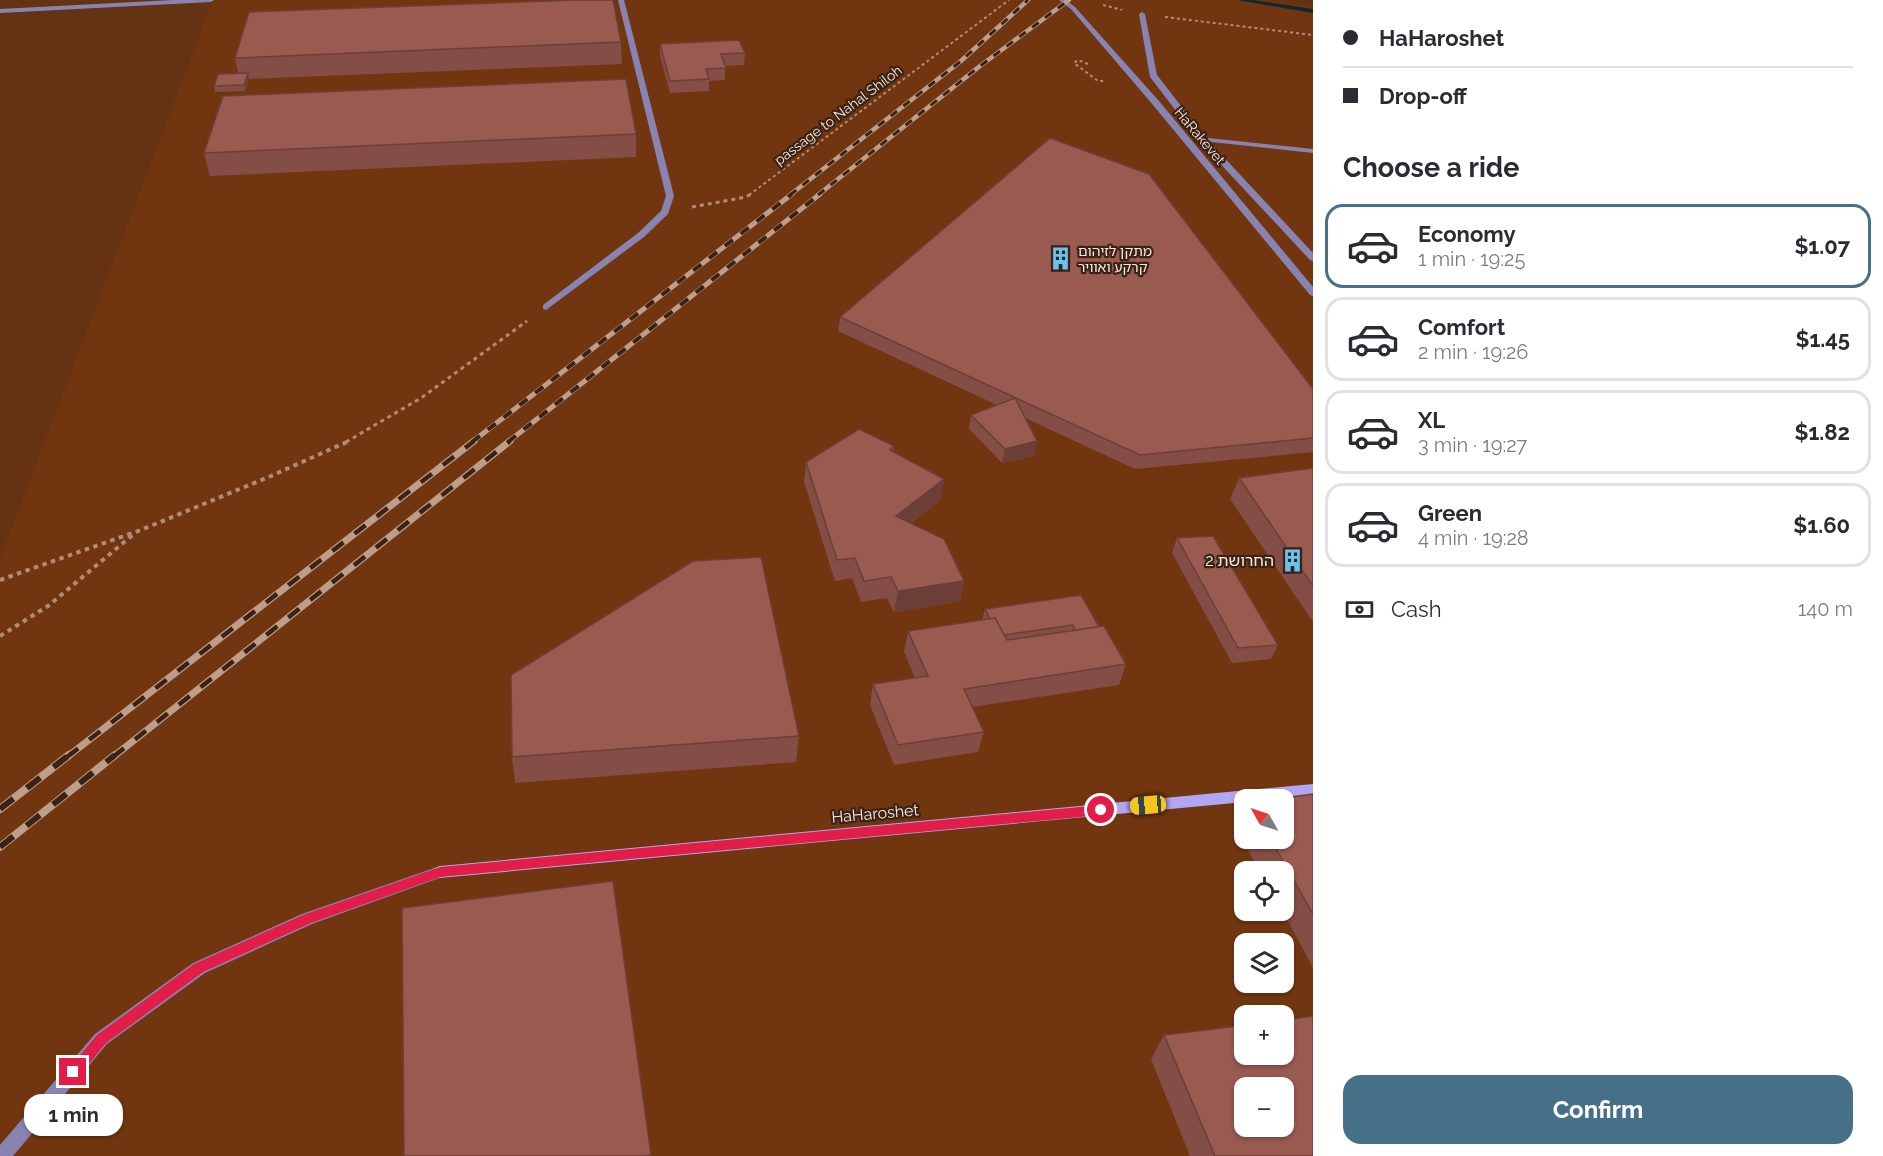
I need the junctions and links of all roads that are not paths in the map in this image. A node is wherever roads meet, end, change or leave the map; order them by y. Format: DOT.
graph roads {
  1 [pos="211,0"];
  2 [pos="621,0"];
  3 [pos="1062,0"];
  4 [pos="0,11"];
  5 [pos="1142,14"];
  6 [pos="1202,139"];
  7 [pos="1313,151"];
  8 [pos="1313,258"];
  9 [pos="1313,293"];
  10 [pos="546,307"];
  11 [pos="1313,790"];
  12 [pos="440,872"];
  13 [pos="2,1156"];
  1 -- 4 [label="street"];
  2 -- 10 [label="street"];
  3 -- 9 [label="street, HaRakevet"];
  5 -- 6 [label="street"];
  6 -- 7 [label="street"];
  6 -- 8 [label="street"];
  11 -- 12 [label="street, HaHaroshet"];
  12 -- 13 [label="street"];
}
